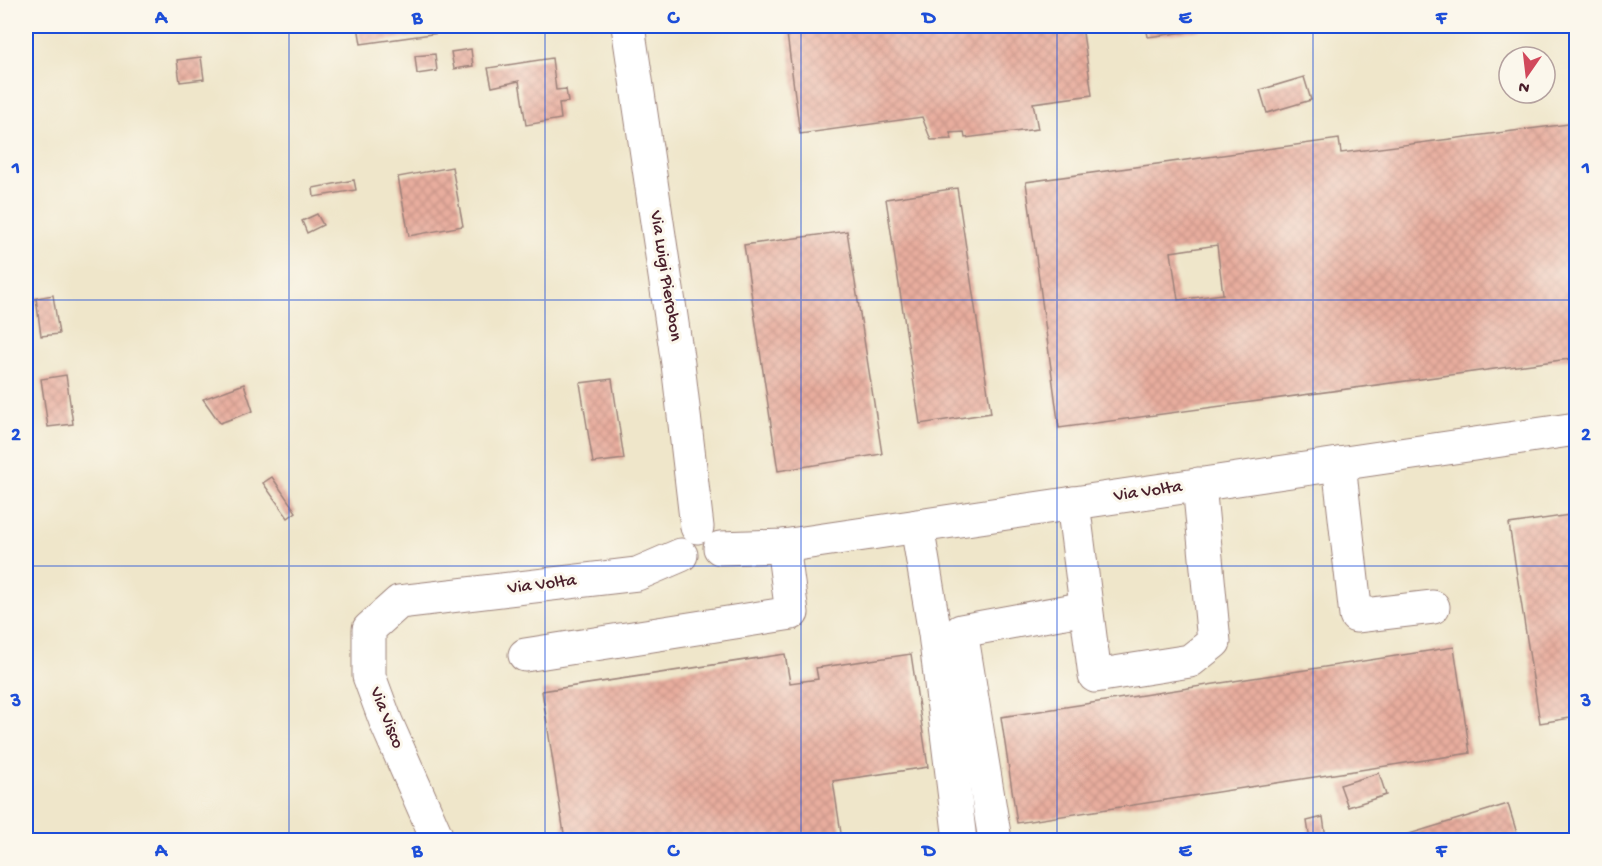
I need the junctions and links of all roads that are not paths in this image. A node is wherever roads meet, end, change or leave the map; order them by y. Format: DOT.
graph roads {
  1 [pos="628,26"];
  2 [pos="1576,429"];
  3 [pos="1339,464"];
  4 [pos="1199,484"];
  5 [pos="1073,503"];
  6 [pos="917,526"];
  7 [pos="708,538"];
  8 [pos="783,546"];
  9 [pos="399,602"];
  10 [pos="1434,607"];
  11 [pos="1086,608"];
  12 [pos="525,655"];
  13 [pos="438,840"];
  14 [pos="960,840"];
  15 [pos="995,840"];
  1 -- 7 [label="street, Via Luigi Pierobon"];
  2 -- 3 [label="street, Via Volta"];
  3 -- 4 [label="street, Via Volta"];
  3 -- 10 [label="street"];
  4 -- 5 [label="street, Via Volta"];
  4 -- 11 [label="street"];
  5 -- 6 [label="street, Via Volta"];
  5 -- 11 [label="street"];
  6 -- 8 [label="street, Via Volta"];
  6 -- 14 [label="street"];
  7 -- 8 [label="street, Via Volta"];
  7 -- 9 [label="street, Via Volta"];
  8 -- 12 [label="street"];
  9 -- 13 [label="street, Via Visco"];
  11 -- 15 [label="street"];
}
